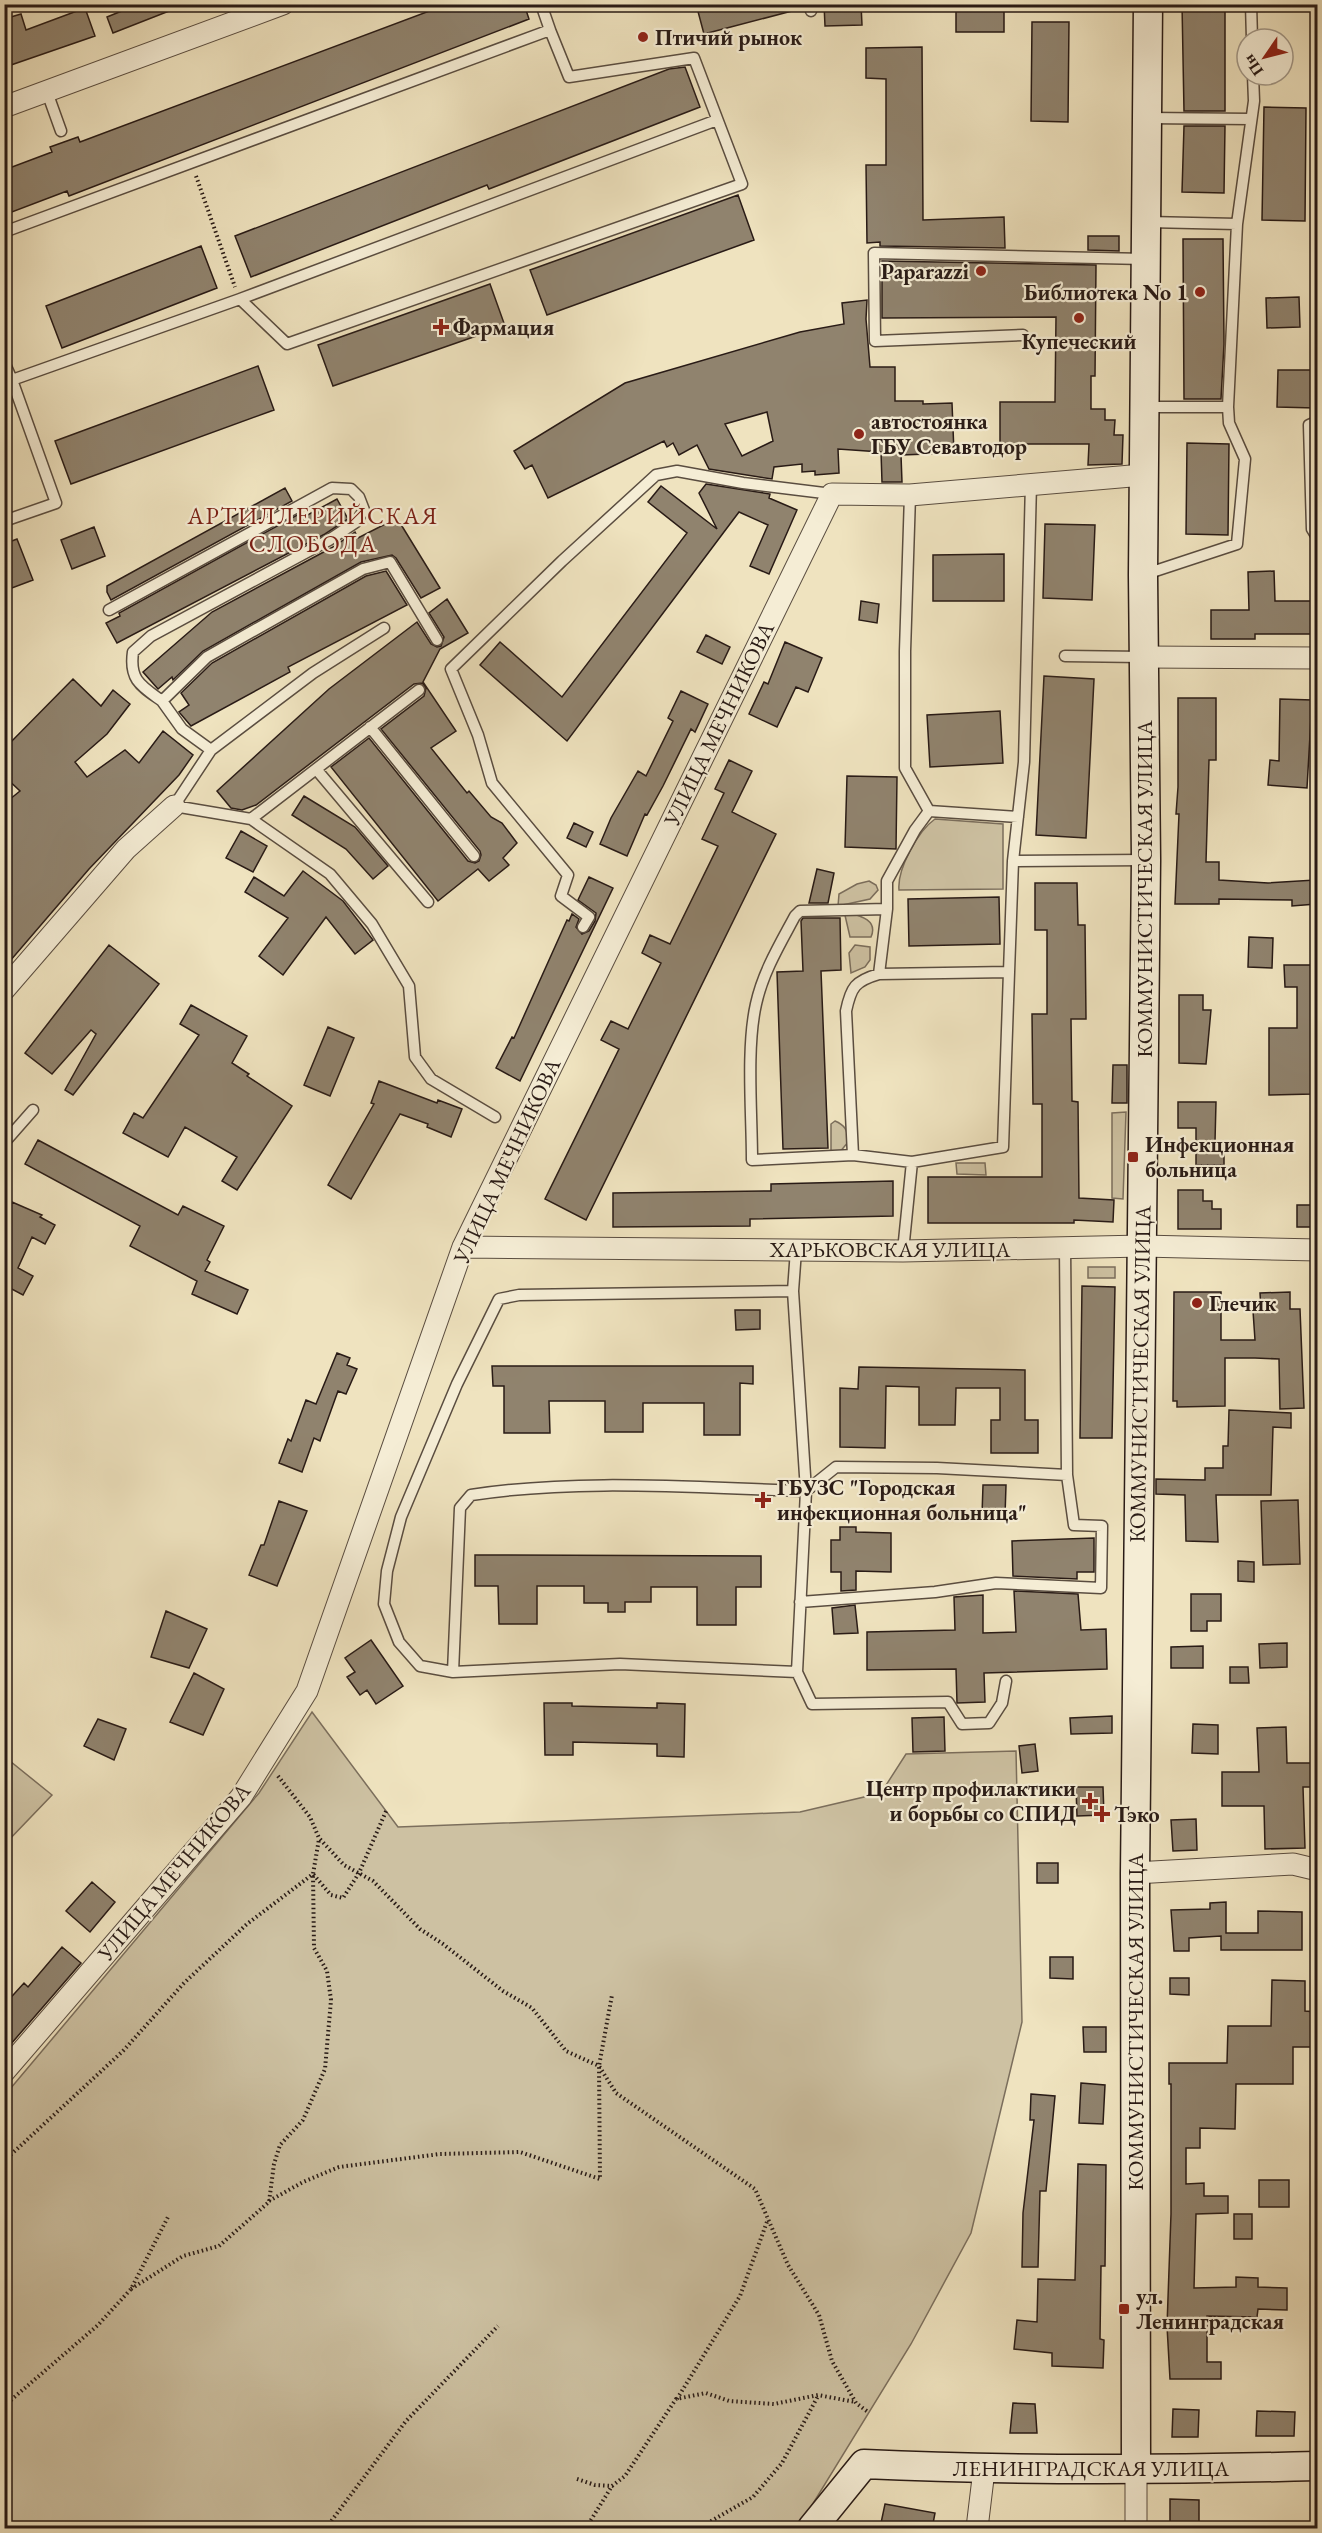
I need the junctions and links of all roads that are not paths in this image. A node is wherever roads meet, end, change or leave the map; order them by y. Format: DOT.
graph roads {
  1 [pos="540,4"];
  2 [pos="1148,4"];
  3 [pos="1251,4"];
  4 [pos="275,6"];
  5 [pos="1252,27"];
  6 [pos="550,30"];
  7 [pos="1253,87"];
  8 [pos="47,92"];
  9 [pos="4,107"];
  10 [pos="1147,118"];
  11 [pos="1251,119"];
  12 [pos="717,120"];
  13 [pos="61,131"];
  14 [pos="1146,222"];
  15 [pos="1237,224"];
  16 [pos="4,232"];
  17 [pos="1145,259"];
  18 [pos="240,299"];
  19 [pos="1023,335"];
  20 [pos="4,362"];
  21 [pos="12,380"];
  22 [pos="1144,407"];
  23 [pos="1228,407"];
  24 [pos="1317,421"];
  25 [pos="1143,475"];
  26 [pos="1031,483"];
  27 [pos="832,494"];
  28 [pos="910,495"];
  29 [pos="4,521"];
  30 [pos="1317,539"];
  31 [pos="1143,575"];
  32 [pos="109,610"];
  33 [pos="384,628"];
  34 [pos="437,640"];
  35 [pos="1065,656"];
  36 [pos="1143,657"];
  37 [pos="1317,658"];
  38 [pos="419,690"];
  39 [pos="162,700"];
  40 [pos="370,727"];
  41 [pos="211,750"];
  42 [pos="316,769"];
  43 [pos="174,806"];
  44 [pos="929,811"];
  45 [pos="1018,817"];
  46 [pos="251,819"];
  47 [pos="474,856"];
  48 [pos="1013,861"];
  49 [pos="1146,861"];
  50 [pos="428,902"];
  51 [pos="887,909"];
  52 [pos="583,927"];
  53 [pos="1009,972"];
  54 [pos="879,974"];
  55 [pos="4,990"];
  56 [pos="33,1110"];
  57 [pos="495,1117"];
  58 [pos="4,1143"];
  59 [pos="853,1155"];
  60 [pos="912,1162"];
  61 [pos="1142,1246"];
  62 [pos="463,1247"];
  63 [pos="1065,1247"];
  64 [pos="796,1250"];
  65 [pos="1317,1250"];
  66 [pos="903,1251"];
  67 [pos="793,1291"];
  68 [pos="1067,1475"];
  69 [pos="806,1491"];
  70 [pos="800,1602"];
  71 [pos="453,1672"];
  72 [pos="797,1672"];
  73 [pos="1006,1681"];
  74 [pos="1317,1870"];
  75 [pos="1135,1873"];
  76 [pos="4,2072"];
  77 [pos="1317,2466"];
  78 [pos="984,2470"];
  79 [pos="1136,2470"];
  80 [pos="812,2529"];
  81 [pos="977,2529"];
  82 [pos="1136,2529"];
  1 -- 6 [label="lane"];
  2 -- 10 [label="street, КОММУНИСТИЧЕСКАЯ УЛИЦА"];
  3 -- 5 [label="lane"];
  4 -- 8 [label="street"];
  6 -- 12 [label="lane"];
  6 -- 16 [label="lane"];
  7 -- 11 [label="lane"];
  8 -- 9 [label="street"];
  8 -- 13 [label="lane"];
  10 -- 11 [label="lane"];
  10 -- 14 [label="street, КОММУНИСТИЧЕСКАЯ УЛИЦА"];
  11 -- 15 [label="lane"];
  12 -- 18 [label="lane"];
  12 -- 18 [label="lane"];
  14 -- 15 [label="lane"];
  14 -- 17 [label="street, КОММУНИСТИЧЕСКАЯ УЛИЦА"];
  15 -- 23 [label="lane"];
  17 -- 19 [label="lane"];
  17 -- 22 [label="street, КОММУНИСТИЧЕСКАЯ УЛИЦА"];
  18 -- 21 [label="lane"];
  20 -- 21 [label="lane"];
  21 -- 29 [label="lane"];
  22 -- 23 [label="lane"];
  22 -- 25 [label="street, КОММУНИСТИЧЕСКАЯ УЛИЦА"];
  23 -- 31 [label="lane"];
  24 -- 30 [label="lane"];
  25 -- 26 [label="street"];
  25 -- 31 [label="street, КОММУНИСТИЧЕСКАЯ УЛИЦА"];
  26 -- 28 [label="street"];
  26 -- 45 [label="lane"];
  27 -- 28 [label="street"];
  27 -- 52 [label="lane"];
  27 -- 62 [label="street, УЛИЦА МЕЧНИКОВА"];
  28 -- 44 [label="lane"];
  31 -- 36 [label="street, КОММУНИСТИЧЕСКАЯ УЛИЦА"];
  32 -- 39 [label="lane"];
  33 -- 41 [label="lane"];
  34 -- 39 [label="lane"];
  35 -- 36 [label="lane"];
  36 -- 37 [label="street"];
  36 -- 49 [label="street, КОММУНИСТИЧЕСКАЯ УЛИЦА"];
  38 -- 40 [label="lane"];
  39 -- 41 [label="lane"];
  40 -- 42 [label="lane"];
  40 -- 47 [label="lane"];
  41 -- 43 [label="lane"];
  42 -- 46 [label="lane"];
  42 -- 50 [label="lane"];
  43 -- 46 [label="lane"];
  43 -- 55 [label="street"];
  44 -- 45 [label="lane"];
  44 -- 51 [label="lane"];
  45 -- 48 [label="lane"];
  46 -- 57 [label="lane"];
  48 -- 49 [label="lane"];
  48 -- 53 [label="lane"];
  49 -- 61 [label="street, КОММУНИСТИЧЕСКАЯ УЛИЦА"];
  51 -- 54 [label="lane"];
  51 -- 59 [label="lane"];
  53 -- 54 [label="lane"];
  53 -- 60 [label="lane"];
  54 -- 59 [label="lane"];
  56 -- 58 [label="lane"];
  59 -- 60 [label="lane"];
  60 -- 66 [label="lane"];
  61 -- 63 [label="street, ХАРЬКОВСКАЯ УЛИЦА"];
  61 -- 65 [label="street, ХАРЬКОВСКАЯ УЛИЦА"];
  61 -- 75 [label="street, КОММУНИСТИЧЕСКАЯ УЛИЦА"];
  62 -- 64 [label="street, ХАРЬКОВСКАЯ УЛИЦА"];
  62 -- 76 [label="street, УЛИЦА МЕЧНИКОВА"];
  63 -- 66 [label="street, ХАРЬКОВСКАЯ УЛИЦА"];
  63 -- 68 [label="lane"];
  64 -- 66 [label="street, ХАРЬКОВСКАЯ УЛИЦА"];
  64 -- 67 [label="lane"];
  67 -- 69 [label="lane"];
  67 -- 71 [label="lane"];
  68 -- 69 [label="lane"];
  68 -- 70 [label="lane"];
  69 -- 70 [label="lane"];
  69 -- 71 [label="lane"];
  70 -- 72 [label="lane"];
  71 -- 72 [label="lane"];
  72 -- 73 [label="lane"];
  74 -- 75 [label="street"];
  75 -- 79 [label="street, КОММУНИСТИЧЕСКАЯ УЛИЦА"];
  77 -- 79 [label="street, ЛЕНИНГРАДСКАЯ УЛИЦА"];
  78 -- 79 [label="street, ЛЕНИНГРАДСКАЯ УЛИЦА"];
  78 -- 80 [label="street, ЛЕНИНГРАДСКАЯ УЛИЦА"];
  78 -- 81 [label="street"];
  79 -- 82 [label="street, КОММУНИСТИЧЕСКАЯ УЛИЦА"];
}
